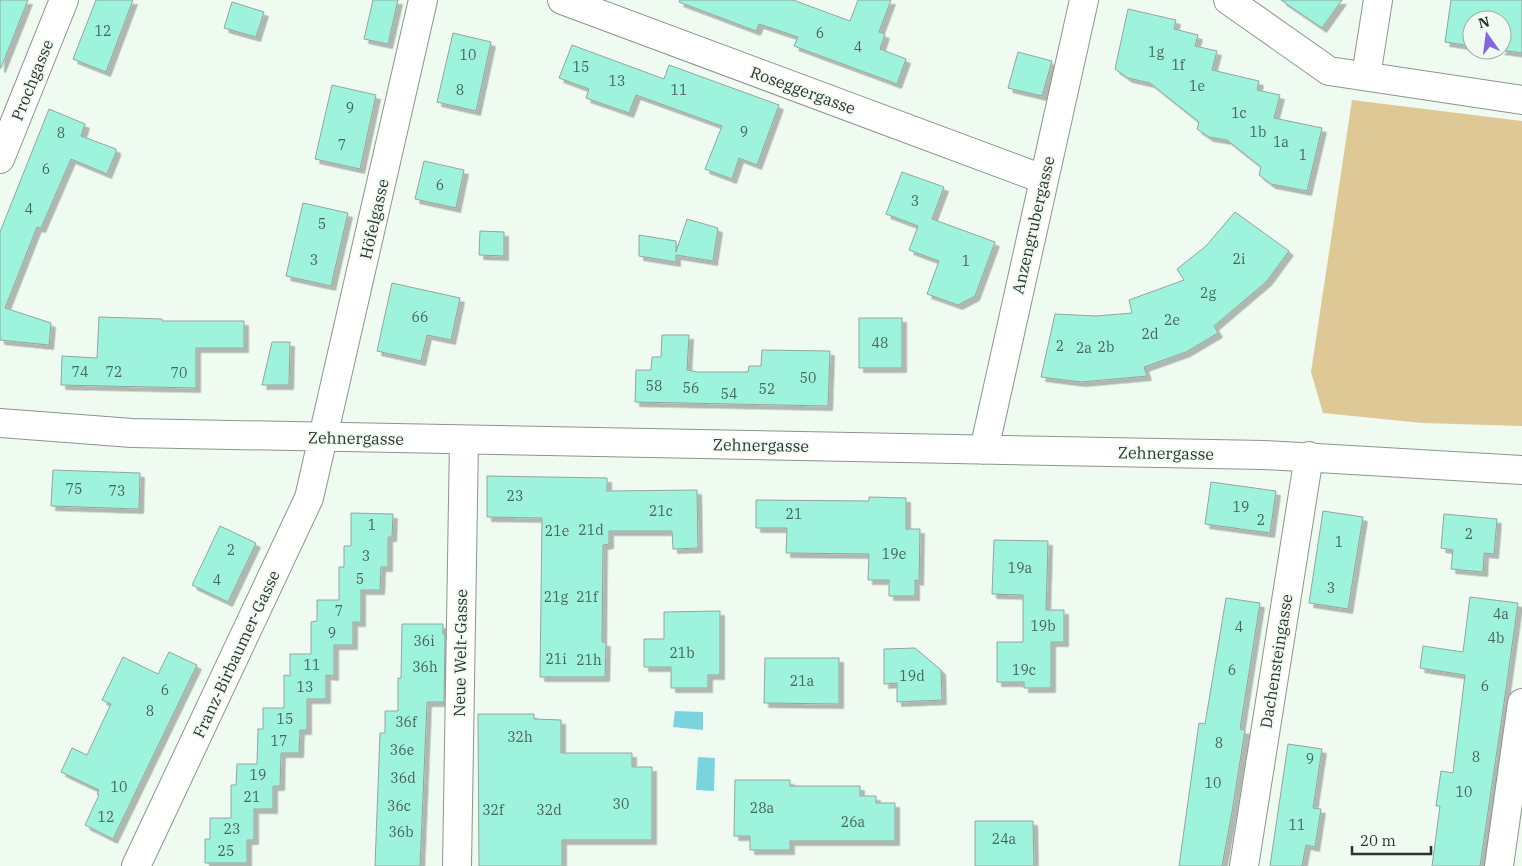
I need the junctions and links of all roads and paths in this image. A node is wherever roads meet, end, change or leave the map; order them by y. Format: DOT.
graph roads {
  1 [pos="64,0"];
  2 [pos="423,0"];
  3 [pos="562,0"];
  4 [pos="1084,0"];
  5 [pos="1228,0"];
  6 [pos="1378,0"];
  7 [pos="1366,76"];
  8 [pos="1522,100"];
  9 [pos="0,160"];
  10 [pos="1044,179"];
  11 [pos="0,423"];
  12 [pos="324,437"];
  13 [pos="464,440"];
  14 [pos="984,450"];
  15 [pos="1309,456"];
  16 [pos="1522,470"];
  17 [pos="1522,703"];
  18 [pos="136,866"];
  19 [pos="457,866"];
  20 [pos="1244,866"];
  21 [pos="1499,866"];
  1 -- 9 [label="street, Prochgasse"];
  2 -- 12 [label="street, Höfelgasse"];
  3 -- 10 [label="street, Roseggergasse"];
  4 -- 10 [label="street, Anzengrubergasse"];
  5 -- 7 [label="street"];
  6 -- 7 [label="street"];
  7 -- 8 [label="street"];
  10 -- 14 [label="street, Anzengrubergasse"];
  11 -- 12 [label="street, Zehnergasse"];
  12 -- 13 [label="street, Zehnergasse"];
  12 -- 18 [label="street, Franz-Birbaumer-Gasse"];
  13 -- 14 [label="street, Zehnergasse"];
  13 -- 19 [label="street, Neue Welt-Gasse"];
  14 -- 15 [label="street, Zehnergasse"];
  15 -- 16 [label="street, Zehnergasse"];
  15 -- 20 [label="street, Dachensteingasse"];
  17 -- 21 [label="street"];
}
